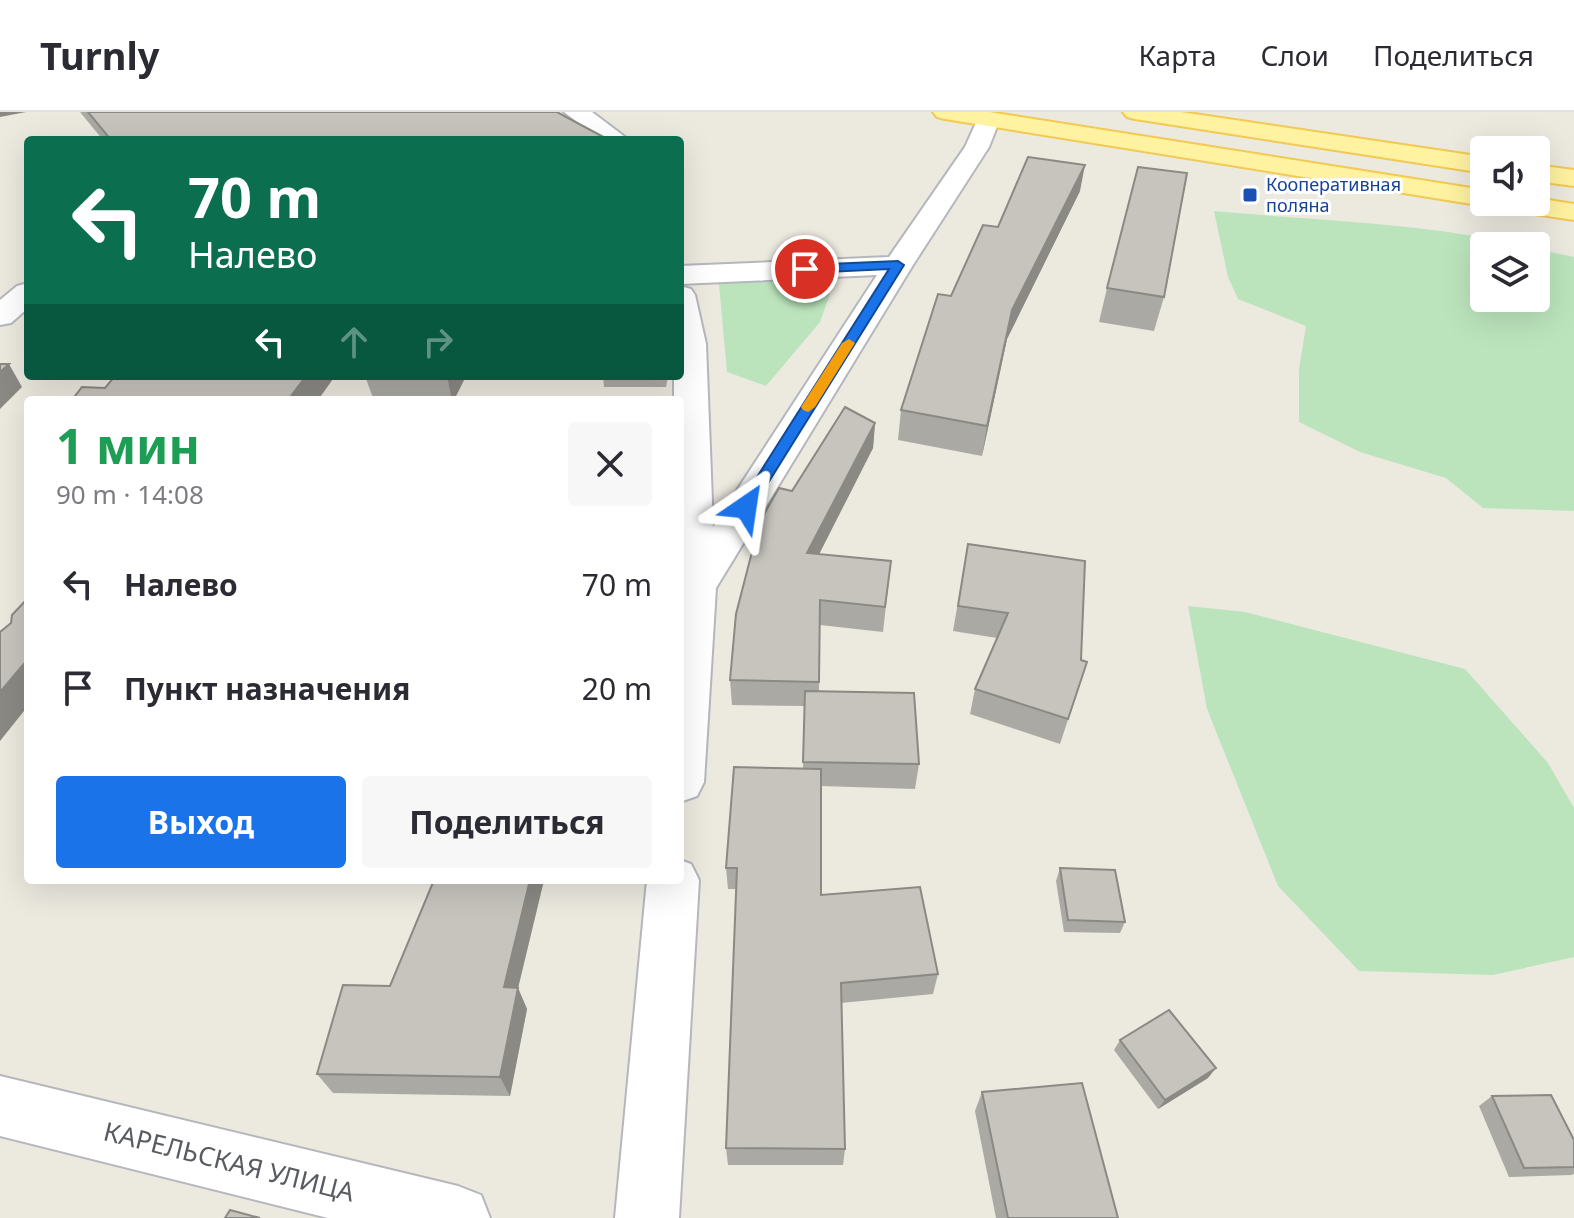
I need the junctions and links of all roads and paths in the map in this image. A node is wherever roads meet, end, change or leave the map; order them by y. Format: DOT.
graph roads {
  1 [pos="576,112"];
  2 [pos="945,112"];
  3 [pos="1135,112"];
  4 [pos="988,119"];
  5 [pos="611,136"];
  6 [pos="1470,163"];
  7 [pos="1550,175"];
  8 [pos="1574,178"];
  9 [pos="1470,196"];
  10 [pos="1550,208"];
  11 [pos="1574,212"];
  12 [pos="898,265"];
  13 [pos="684,275"];
  14 [pos="24,295"];
  15 [pos="684,315"];
  16 [pos="0,316"];
  17 [pos="695,588"];
  18 [pos="684,730"];
  19 [pos="673,884"];
  20 [pos="0,1106"];
  21 [pos="458,1218"];
  22 [pos="647,1218"];
  1 -- 5 [label="street"];
  2 -- 4 [label="main road"];
  3 -- 6 [label="main road"];
  4 -- 9 [label="main road"];
  4 -- 12 [label="street"];
  7 -- 8 [label="main road"];
  10 -- 11 [label="main road"];
  12 -- 13 [label="street"];
  12 -- 17 [label="street"];
  14 -- 16 [label="street"];
  15 -- 17 [label="street"];
  17 -- 18 [label="street"];
  19 -- 22 [label="street"];
  20 -- 21 [label="street, КАРЕЛЬСКАЯ УЛИЦА"];
}
